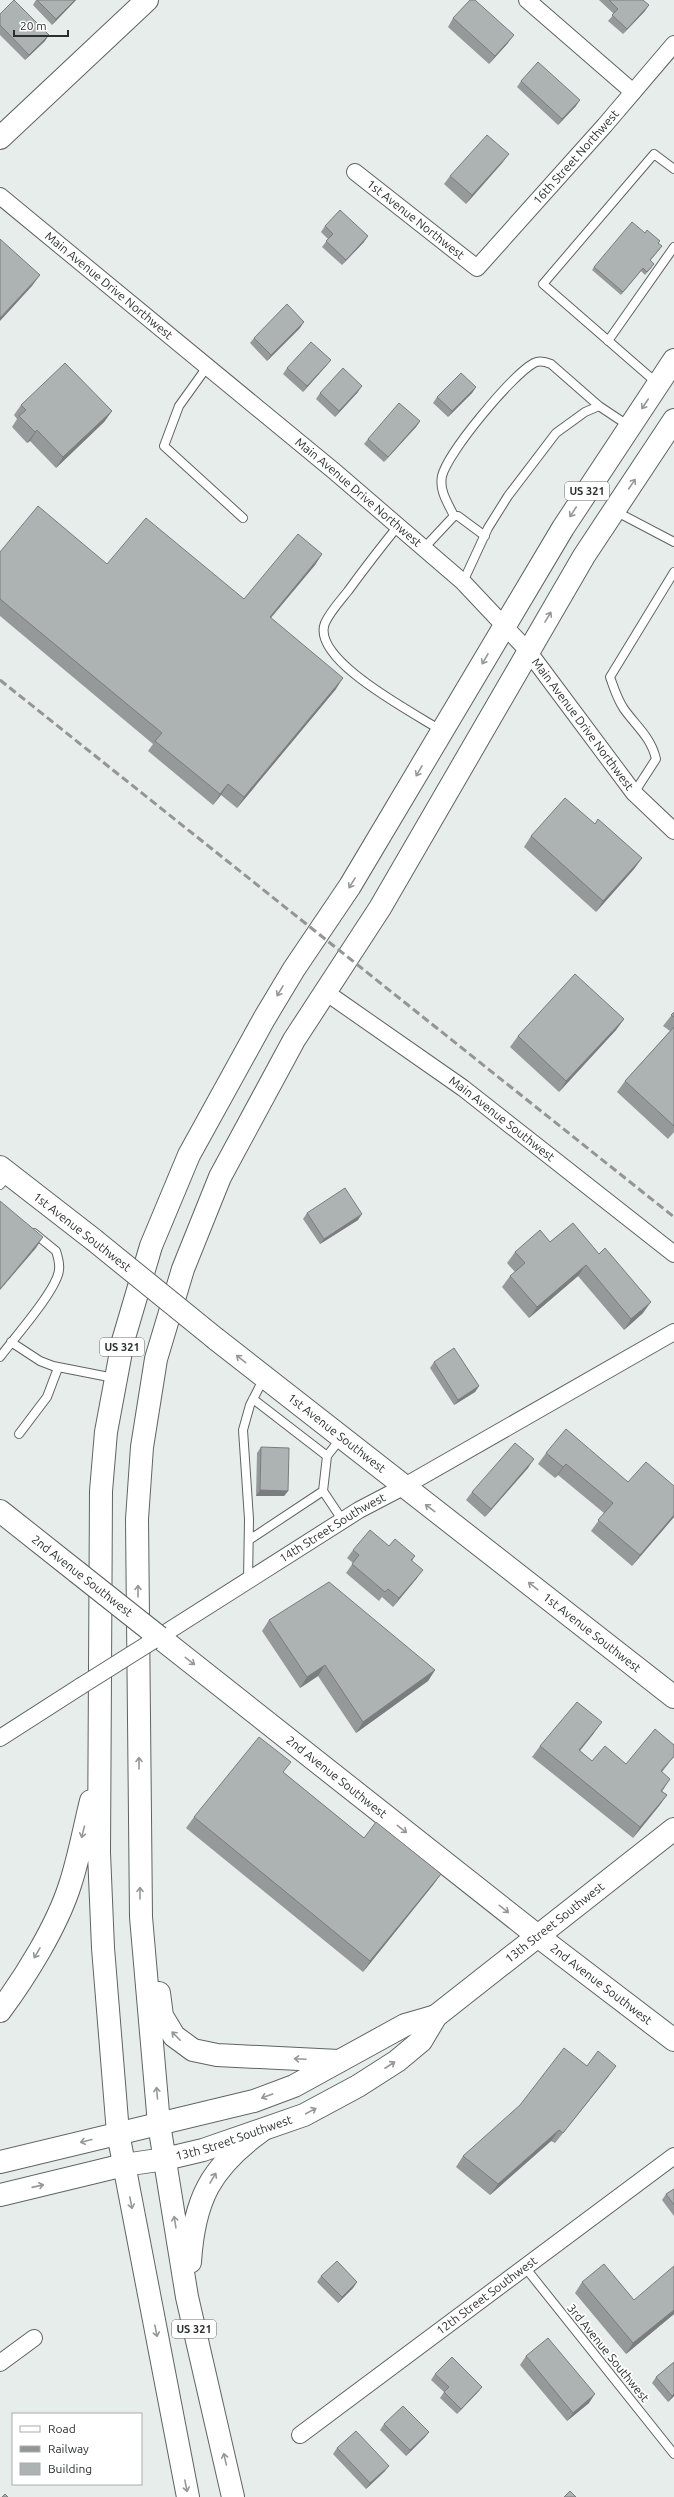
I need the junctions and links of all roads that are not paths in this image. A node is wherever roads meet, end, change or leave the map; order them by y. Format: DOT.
graph roads {
  1 [pos="527,0"];
  2 [pos="142,2"];
  3 [pos="674,44"];
  4 [pos="633,92"];
  5 [pos="0,138"];
  6 [pos="674,169"];
  7 [pos="355,172"];
  8 [pos="0,196"];
  9 [pos="674,247"];
  10 [pos="476,268"];
  11 [pos="608,341"];
  12 [pos="674,360"];
  13 [pos="207,367"];
  14 [pos="658,384"];
  15 [pos="599,406"];
  16 [pos="674,420"];
  17 [pos="630,427"];
  18 [pos="614,511"];
  19 [pos="454,516"];
  20 [pos="244,518"];
  21 [pos="398,526"];
  22 [pos="485,536"];
  23 [pos="674,542"];
  24 [pos="424,548"];
  25 [pos="674,572"];
  26 [pos="463,582"];
  27 [pos="504,626"];
  28 [pos="528,651"];
  29 [pos="442,732"];
  30 [pos="634,793"];
  31 [pos="674,831"];
  32 [pos="324,991"];
  33 [pos="3,1175"];
  34 [pos="25,1226"];
  35 [pos="674,1254"];
  36 [pos="674,1332"];
  37 [pos="11,1342"];
  38 [pos="0,1357"];
  39 [pos="58,1368"];
  40 [pos="264,1377"];
  41 [pos="116,1378"];
  42 [pos="253,1399"];
  43 [pos="19,1434"];
  44 [pos="341,1438"];
  45 [pos="327,1456"];
  46 [pos="403,1487"];
  47 [pos="323,1491"];
  48 [pos="0,1511"];
  49 [pos="342,1521"];
  50 [pos="249,1540"];
  51 [pos="248,1580"];
  52 [pos="159,1637"];
  53 [pos="674,1697"];
  54 [pos="0,1738"];
  55 [pos="100,1767"];
  56 [pos="674,1829"];
  57 [pos="140,1917"];
  58 [pos="539,1937"];
  59 [pos="0,2011"];
  60 [pos="436,2016"];
  61 [pos="674,2040"];
  62 [pos="339,2061"];
  63 [pos="159,2124"];
  64 [pos="261,2131"];
  65 [pos="118,2133"];
  66 [pos="674,2156"];
  67 [pos="165,2159"];
  68 [pos="0,2162"];
  69 [pos="124,2165"];
  70 [pos="0,2195"];
  71 [pos="524,2266"];
  72 [pos="187,2297"];
  73 [pos="34,2338"];
  74 [pos="0,2363"];
  75 [pos="300,2435"];
  76 [pos="674,2454"];
  77 [pos="188,2497"];
  78 [pos="233,2497"];
  1 -- 4 [label="street"];
  2 -- 5 [label="main road"];
  3 -- 4 [label="street, 16th Street Northwest"];
  4 -- 10 [label="street, 16th Street Northwest"];
  6 -- 11 [label="lane"];
  7 -- 10 [label="street, 1st Avenue Northwest"];
  8 -- 13 [label="street, Main Avenue Drive Northwest"];
  9 -- 11 [label="lane"];
  11 -- 14 [label="lane"];
  12 -- 14 [label="main road, US 321"];
  13 -- 20 [label="lane"];
  13 -- 21 [label="street, Main Avenue Drive Northwest"];
  14 -- 17 [label="main road, US 321, one-way"];
  15 -- 17 [label="lane"];
  15 -- 19 [label="lane"];
  15 -- 22 [label="lane"];
  18 -- 16 [label="main road, US 321, one-way"];
  17 -- 27 [label="main road, US 321, one-way"];
  18 -- 23 [label="lane"];
  28 -- 18 [label="main road, US 321, one-way"];
  19 -- 22 [label="lane"];
  19 -- 24 [label="lane"];
  21 -- 24 [label="street, Main Avenue Drive Northwest"];
  21 -- 29 [label="lane"];
  22 -- 26 [label="lane"];
  24 -- 26 [label="street, Main Avenue Drive Northwest"];
  25 -- 30 [label="lane"];
  26 -- 27 [label="street, Main Avenue Drive Northwest"];
  27 -- 28 [label="street, Main Avenue Drive Northwest"];
  27 -- 29 [label="main road, US 321, one-way"];
  28 -- 30 [label="street, Main Avenue Drive Northwest"];
  28 -- 32 [label="main road, US 321"];
  29 -- 41 [label="main road, US 321, one-way"];
  30 -- 31 [label="street, Main Avenue Drive Northwest"];
  32 -- 35 [label="street, Main Avenue Southwest"];
  57 -- 32 [label="main road, US 321, one-way"];
  40 -- 33 [label="main road, 1st Avenue Southwest, one-way, bridge"];
  34 -- 37 [label="lane"];
  36 -- 46 [label="street, 14th Street Southwest"];
  37 -- 38 [label="lane"];
  37 -- 39 [label="lane"];
  39 -- 41 [label="lane"];
  39 -- 43 [label="lane"];
  40 -- 42 [label="lane"];
  40 -- 44 [label="main road, 1st Avenue Southwest"];
  41 -- 55 [label="main road, US 321"];
  42 -- 45 [label="lane"];
  42 -- 50 [label="lane"];
  44 -- 45 [label="lane"];
  44 -- 46 [label="main road, 1st Avenue Southwest"];
  45 -- 47 [label="lane"];
  46 -- 49 [label="street, 14th Street Southwest"];
  53 -- 46 [label="main road, 1st Avenue Southwest, one-way"];
  47 -- 49 [label="lane"];
  47 -- 50 [label="lane"];
  48 -- 52 [label="main road, 2nd Avenue Southwest, bridge"];
  49 -- 51 [label="street, 14th Street Southwest"];
  50 -- 51 [label="lane"];
  51 -- 52 [label="street, 14th Street Southwest"];
  52 -- 54 [label="street, 14th Street Southwest, bridge"];
  52 -- 58 [label="main road, 2nd Avenue Southwest, one-way"];
  55 -- 59 [label="main road, one-way"];
  55 -- 65 [label="main road, US 321"];
  56 -- 58 [label="main road, 13th Street Southwest"];
  62 -- 57 [label="main road, one-way"];
  63 -- 57 [label="main road, US 321, one-way"];
  58 -- 60 [label="main road, 13th Street Southwest"];
  58 -- 61 [label="main road, 2nd Avenue Southwest"];
  60 -- 62 [label="main road, 13th Street Southwest"];
  64 -- 60 [label="main road, 13th Street Southwest, one-way"];
  62 -- 63 [label="main road, 13th Street Southwest, one-way"];
  63 -- 65 [label="main road, 13th Street Southwest"];
  63 -- 67 [label="main road, US 321"];
  64 -- 67 [label="main road, 13th Street Southwest"];
  72 -- 64 [label="main road, one-way"];
  65 -- 68 [label="main road, 13th Street Southwest, one-way"];
  65 -- 69 [label="main road, US 321"];
  66 -- 71 [label="street, 12th Street Southwest"];
  67 -- 69 [label="main road, 13th Street Southwest"];
  72 -- 67 [label="main road, US 321, one-way"];
  70 -- 69 [label="main road, 13th Street Southwest, one-way"];
  69 -- 77 [label="main road, US 321, one-way"];
  71 -- 75 [label="street, 12th Street Southwest"];
  71 -- 76 [label="lane, 3rd Avenue Southwest"];
  78 -- 72 [label="main road, US 321, one-way"];
  73 -- 74 [label="street"];
}
